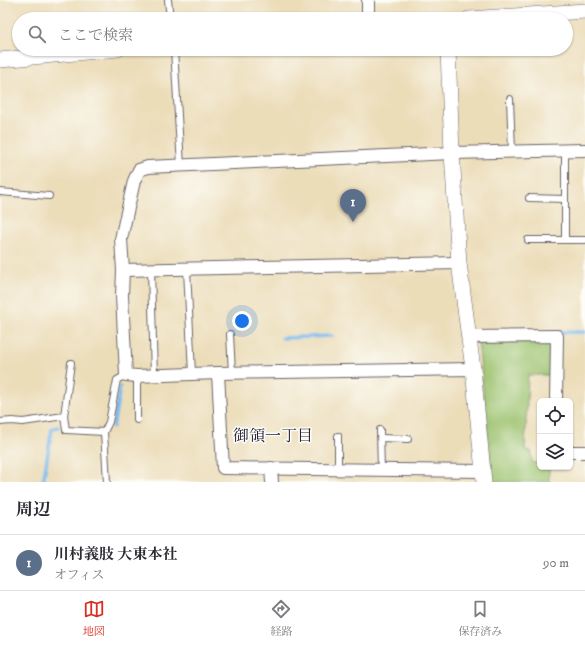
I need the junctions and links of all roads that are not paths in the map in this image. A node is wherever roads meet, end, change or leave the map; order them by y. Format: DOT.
graph roads {
  1 [pos="168,0"];
  2 [pos="368,0"];
  3 [pos="585,11"];
  4 [pos="169,12"];
  5 [pos="368,12"];
  6 [pos="570,12"];
  7 [pos="43,56"];
  8 [pos="174,56"];
  9 [pos="448,56"];
  10 [pos="0,60"];
  11 [pos="510,99"];
  12 [pos="565,150"];
  13 [pos="585,150"];
  14 [pos="512,151"];
  15 [pos="452,153"];
  16 [pos="181,166"];
  17 [pos="0,192"];
  18 [pos="49,196"];
  19 [pos="529,198"];
  20 [pos="565,199"];
  21 [pos="528,240"];
  22 [pos="565,240"];
  23 [pos="585,240"];
  24 [pos="459,263"];
  25 [pos="187,269"];
  26 [pos="123,270"];
  27 [pos="151,270"];
  28 [pos="230,334"];
  29 [pos="469,337"];
  30 [pos="71,363"];
  31 [pos="473,369"];
  32 [pos="218,373"];
  33 [pos="232,373"];
  34 [pos="192,374"];
  35 [pos="131,376"];
  36 [pos="154,376"];
  37 [pos="556,398"];
  38 [pos="64,416"];
  39 [pos="137,420"];
  40 [pos="0,422"];
  41 [pos="380,430"];
  42 [pos="104,432"];
  43 [pos="338,436"];
  44 [pos="381,438"];
  45 [pos="408,439"];
  46 [pos="573,452"];
  47 [pos="585,452"];
  48 [pos="271,468"];
  49 [pos="338,469"];
  50 [pos="381,470"];
  51 [pos="483,477"];
  52 [pos="107,482"];
  53 [pos="272,482"];
  1 -- 4 [label="lane"];
  2 -- 5 [label="street"];
  3 -- 6 [label="street"];
  7 -- 10 [label="street"];
  8 -- 16 [label="lane"];
  9 -- 15 [label="street"];
  11 -- 14 [label="lane"];
  12 -- 13 [label="street"];
  12 -- 14 [label="street"];
  12 -- 20 [label="lane"];
  14 -- 15 [label="street"];
  15 -- 16 [label="street"];
  15 -- 24 [label="street"];
  16 -- 26 [label="street"];
  17 -- 18 [label="lane"];
  19 -- 20 [label="lane"];
  20 -- 22 [label="lane"];
  21 -- 22 [label="lane"];
  22 -- 23 [label="lane"];
  24 -- 25 [label="street"];
  24 -- 29 [label="street"];
  25 -- 27 [label="street"];
  25 -- 34 [label="lane"];
  26 -- 27 [label="street"];
  26 -- 35 [label="street"];
  27 -- 36 [label="lane"];
  28 -- 33 [label="lane"];
  29 -- 31 [label="street"];
  29 -- 37 [label="street"];
  30 -- 38 [label="lane"];
  31 -- 33 [label="street"];
  31 -- 51 [label="street"];
  32 -- 33 [label="street"];
  32 -- 34 [label="street"];
  32 -- 48 [label="street"];
  34 -- 36 [label="street"];
  35 -- 36 [label="street"];
  35 -- 39 [label="lane"];
  35 -- 42 [label="lane"];
  38 -- 40 [label="lane"];
  38 -- 42 [label="lane"];
  41 -- 44 [label="lane"];
  42 -- 52 [label="lane"];
  43 -- 49 [label="lane"];
  44 -- 45 [label="lane"];
  44 -- 50 [label="lane"];
  46 -- 47 [label="street"];
  48 -- 49 [label="street"];
  48 -- 53 [label="street"];
  49 -- 50 [label="street"];
  50 -- 51 [label="street"];
}
